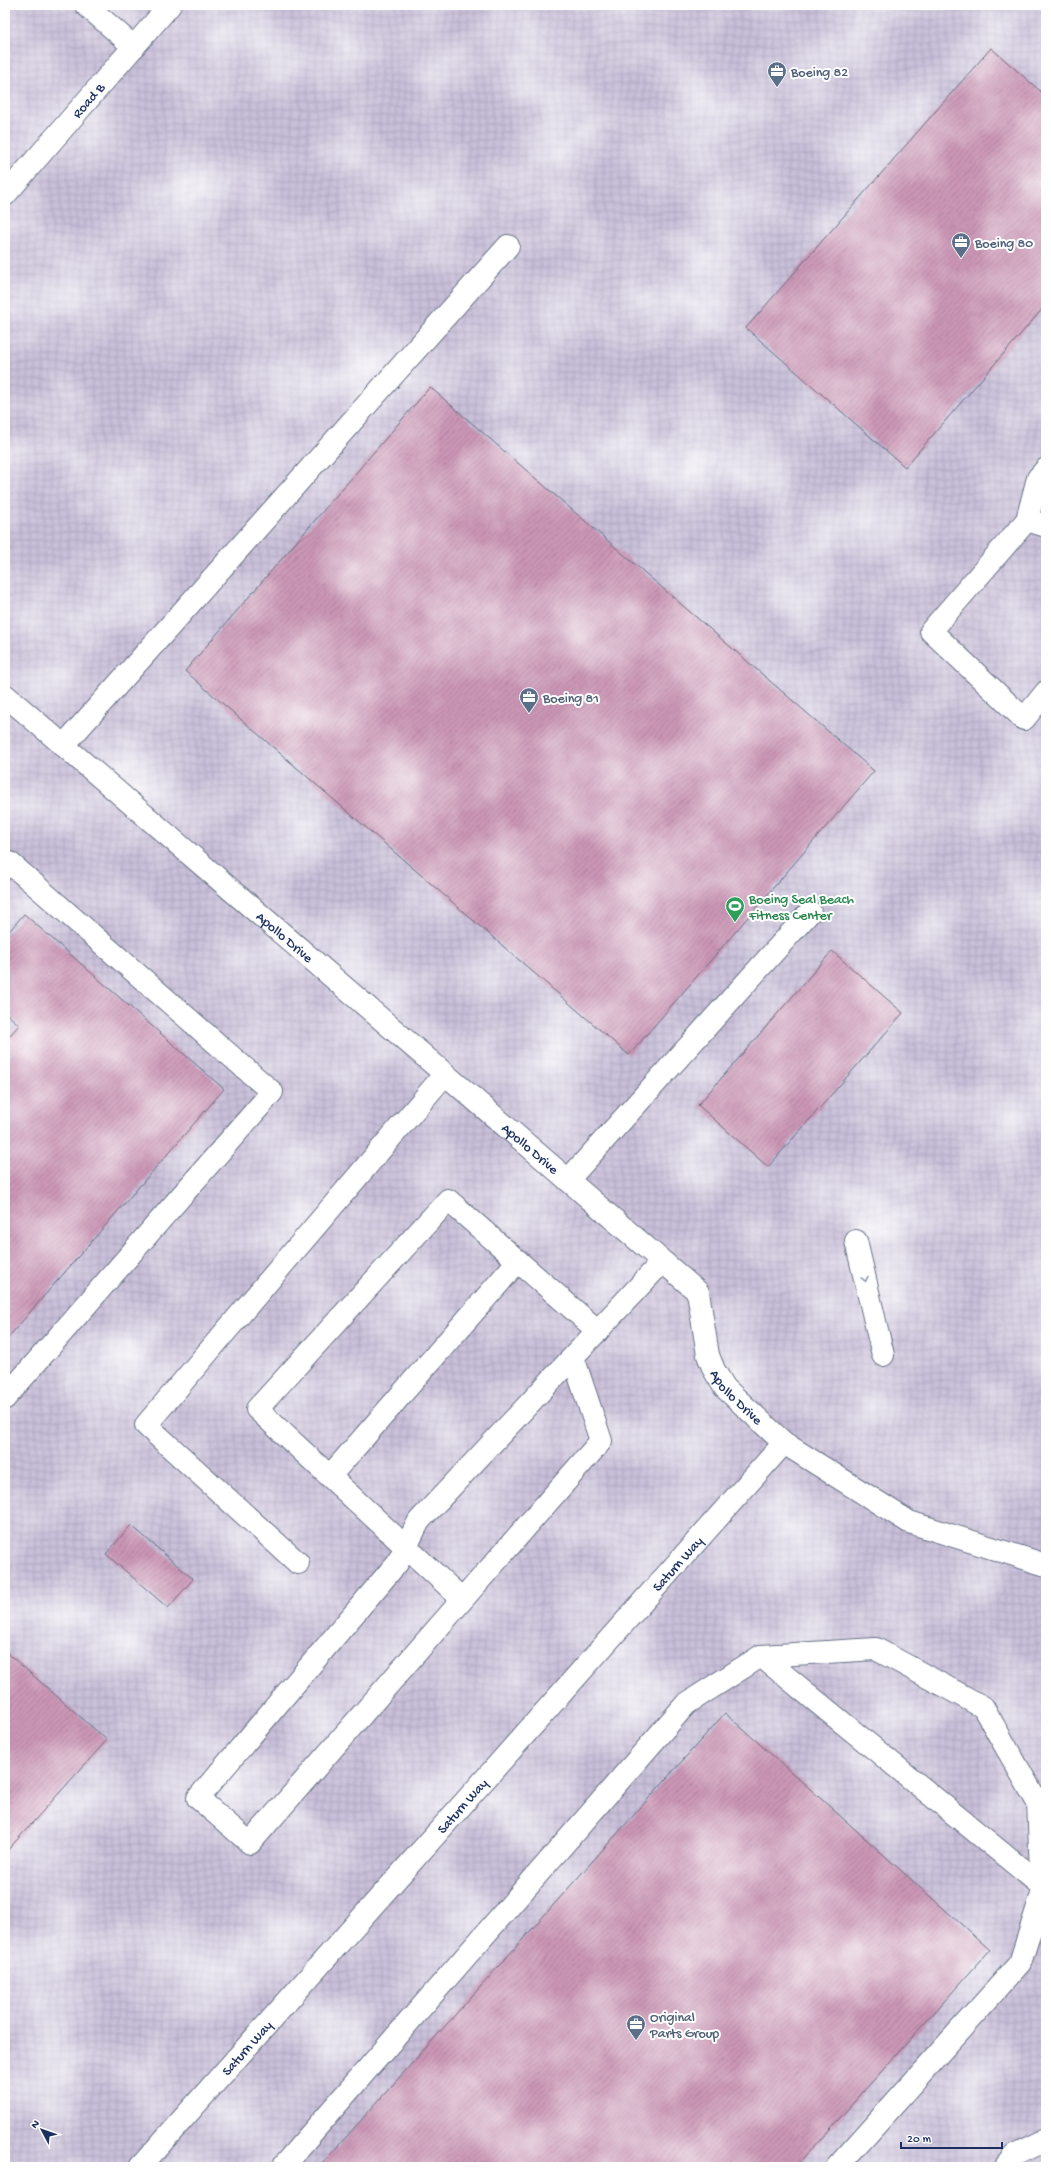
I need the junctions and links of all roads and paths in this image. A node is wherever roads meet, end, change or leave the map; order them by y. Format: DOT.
graph roads {
  1 [pos="86,5"];
  2 [pos="170,5"];
  3 [pos="134,47"];
  4 [pos="5,195"];
  5 [pos="508,246"];
  6 [pos="1046,469"];
  7 [pos="1036,523"];
  8 [pos="1046,692"];
  9 [pos="5,695"];
  10 [pos="64,746"];
  11 [pos="5,868"];
  12 [pos="810,912"];
  13 [pos="445,1074"];
  14 [pos="568,1180"];
  15 [pos="856,1241"];
  16 [pos="518,1260"];
  17 [pos="662,1262"];
  18 [pos="598,1331"];
  19 [pos="883,1355"];
  20 [pos="573,1357"];
  21 [pos="5,1398"];
  22 [pos="784,1443"];
  23 [pos="330,1476"];
  24 [pos="406,1546"];
  25 [pos="298,1563"];
  26 [pos="1046,1566"];
  27 [pos="462,1599"];
  28 [pos="761,1656"];
  29 [pos="1042,1886"];
  30 [pos="1046,2140"];
  31 [pos="140,2167"];
  32 [pos="282,2167"];
  33 [pos="837,2167"];
  34 [pos="1005,2167"];
  1 -- 3 [label="lane"];
  2 -- 3 [label="lane, Road B"];
  3 -- 4 [label="lane, Road B"];
  5 -- 10 [label="lane"];
  6 -- 7 [label="lane"];
  7 -- 8 [label="lane"];
  9 -- 10 [label="lane, Apollo Drive"];
  10 -- 13 [label="lane, Apollo Drive"];
  11 -- 21 [label="lane"];
  12 -- 14 [label="lane"];
  13 -- 14 [label="lane, Apollo Drive"];
  13 -- 25 [label="lane"];
  14 -- 17 [label="lane, Apollo Drive"];
  15 -- 19 [label="lane, one-way"];
  16 -- 18 [label="lane"];
  16 -- 23 [label="lane"];
  16 -- 23 [label="lane"];
  17 -- 18 [label="lane"];
  17 -- 22 [label="lane, Apollo Drive"];
  18 -- 20 [label="lane"];
  20 -- 24 [label="lane"];
  20 -- 27 [label="lane"];
  22 -- 26 [label="lane, Apollo Drive"];
  22 -- 31 [label="lane, Saturn Way"];
  23 -- 24 [label="lane"];
  24 -- 27 [label="lane"];
  24 -- 27 [label="lane"];
  28 -- 29 [label="lane"];
  28 -- 29 [label="lane"];
  28 -- 32 [label="lane"];
  29 -- 33 [label="lane"];
  30 -- 34 [label="lane"];
}
